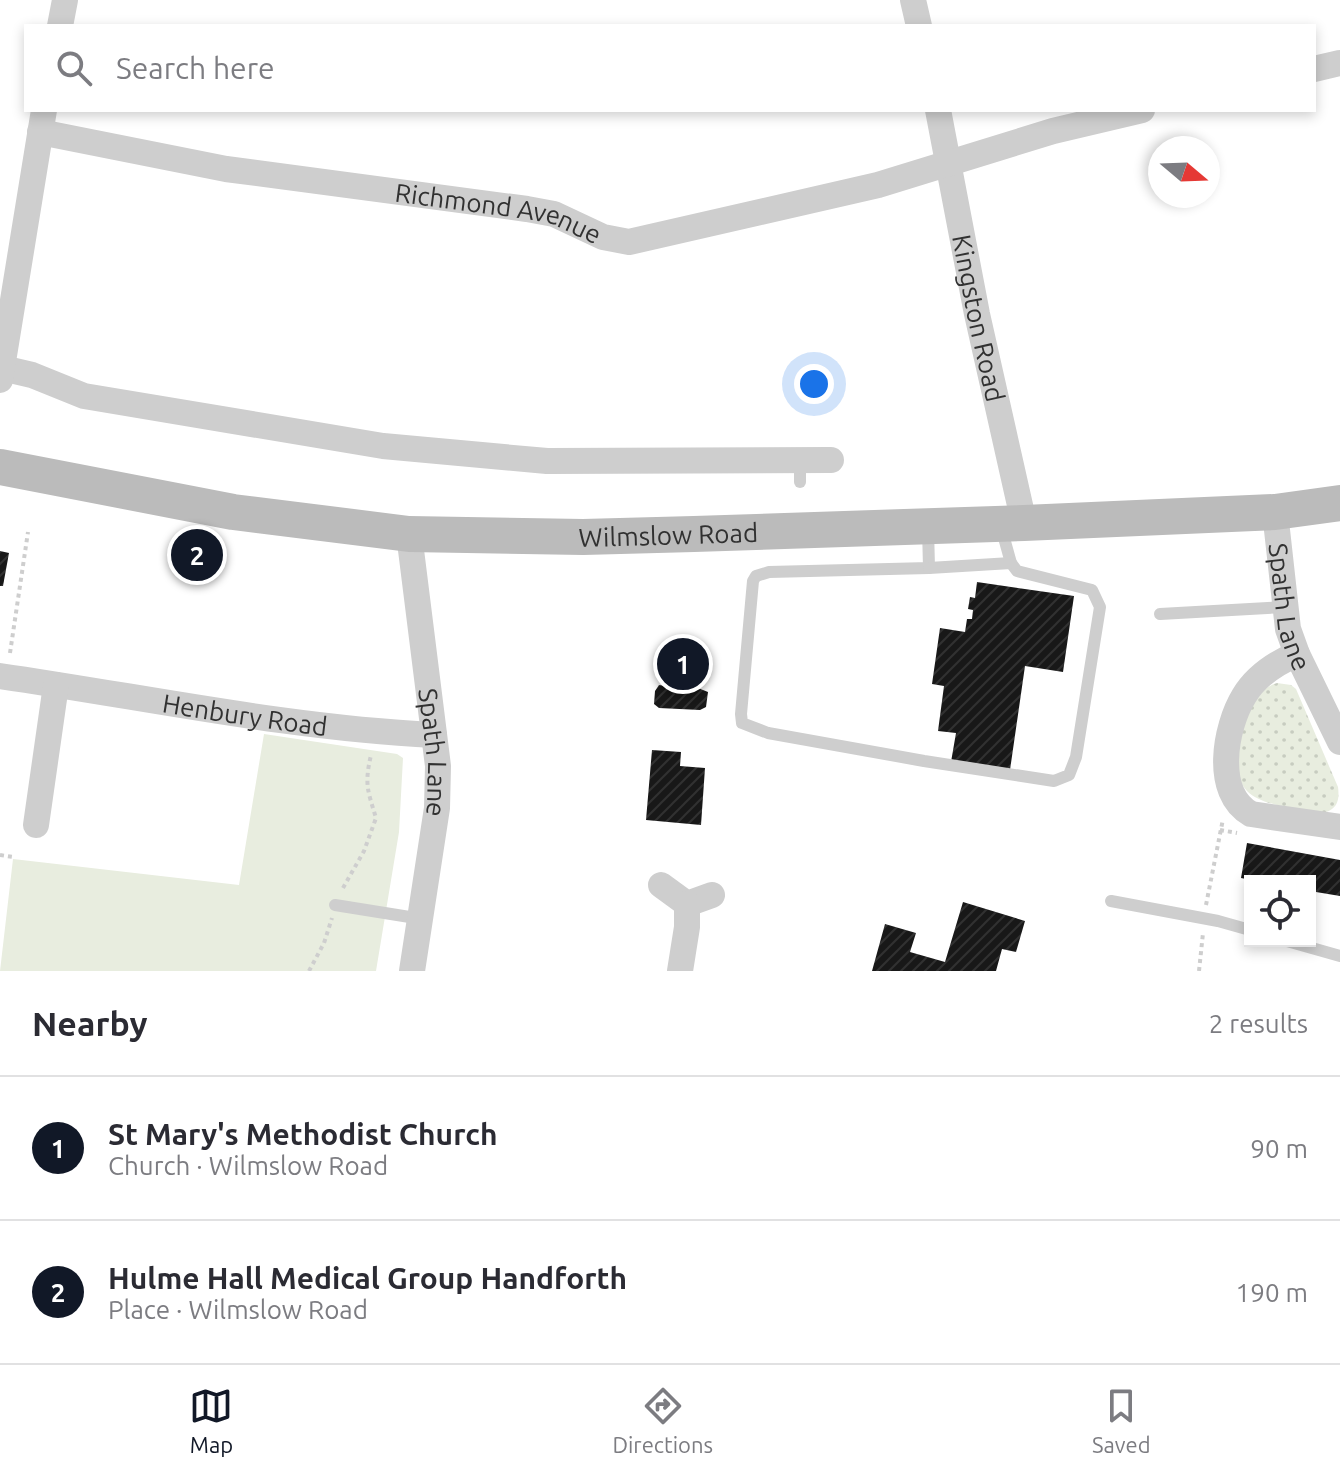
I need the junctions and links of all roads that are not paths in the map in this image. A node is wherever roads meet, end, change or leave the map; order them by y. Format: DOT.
graph roads {
  1 [pos="65,0"];
  2 [pos="913,0"];
  3 [pos="60,24"];
  4 [pos="919,24"];
  5 [pos="1340,63"];
  6 [pos="1316,69"];
  7 [pos="938,112"];
  8 [pos="1134,112"];
  9 [pos="42,121"];
  10 [pos="950,162"];
  11 [pos="1,374"];
  12 [pos="831,460"];
  13 [pos="0,467"];
  14 [pos="1340,503"];
  15 [pos="1275,512"];
  16 [pos="1012,524"];
  17 [pos="928,527"];
  18 [pos="409,534"];
  19 [pos="1011,563"];
  20 [pos="929,568"];
  21 [pos="1284,607"];
  22 [pos="1160,614"];
  23 [pos="1297,654"];
  24 [pos="3,677"];
  25 [pos="56,685"];
  26 [pos="434,735"];
  27 [pos="1339,736"];
  28 [pos="36,825"];
  29 [pos="1340,827"];
  30 [pos="661,885"];
  31 [pos="712,895"];
  32 [pos="1111,901"];
  33 [pos="687,904"];
  34 [pos="335,905"];
  35 [pos="422,919"];
  36 [pos="1244,929"];
  37 [pos="1308,947"];
  38 [pos="1340,956"];
  39 [pos="412,971"];
  40 [pos="680,971"];
  1 -- 3 [label="street"];
  2 -- 4 [label="street"];
  5 -- 6 [label="street"];
  7 -- 10 [label="street, Kingston Road"];
  8 -- 10 [label="street, Richmond Avenue"];
  9 -- 10 [label="street, Richmond Avenue"];
  9 -- 11 [label="street"];
  10 -- 16 [label="street, Kingston Road"];
  11 -- 12 [label="street"];
  13 -- 18 [label="main road, Wilmslow Road"];
  14 -- 15 [label="main road, Wilmslow Road"];
  15 -- 16 [label="main road, Wilmslow Road"];
  15 -- 21 [label="street, Spath Lane"];
  16 -- 17 [label="main road, Wilmslow Road"];
  16 -- 19 [label="lane"];
  17 -- 18 [label="main road, Wilmslow Road"];
  17 -- 20 [label="lane"];
  18 -- 26 [label="street, Spath Lane"];
  19 -- 20 [label="lane"];
  19 -- 20 [label="lane"];
  21 -- 22 [label="lane"];
  21 -- 23 [label="street, Spath Lane"];
  23 -- 27 [label="street, Spath Lane"];
  23 -- 29 [label="street"];
  24 -- 25 [label="street, Henbury Road"];
  25 -- 26 [label="street, Henbury Road"];
  25 -- 28 [label="street"];
  26 -- 35 [label="street, Spath Lane"];
  30 -- 33 [label="street"];
  31 -- 33 [label="street"];
  32 -- 36 [label="lane"];
  33 -- 40 [label="street"];
  34 -- 35 [label="lane"];
  35 -- 39 [label="street, Spath Lane"];
  37 -- 38 [label="lane"];
}
